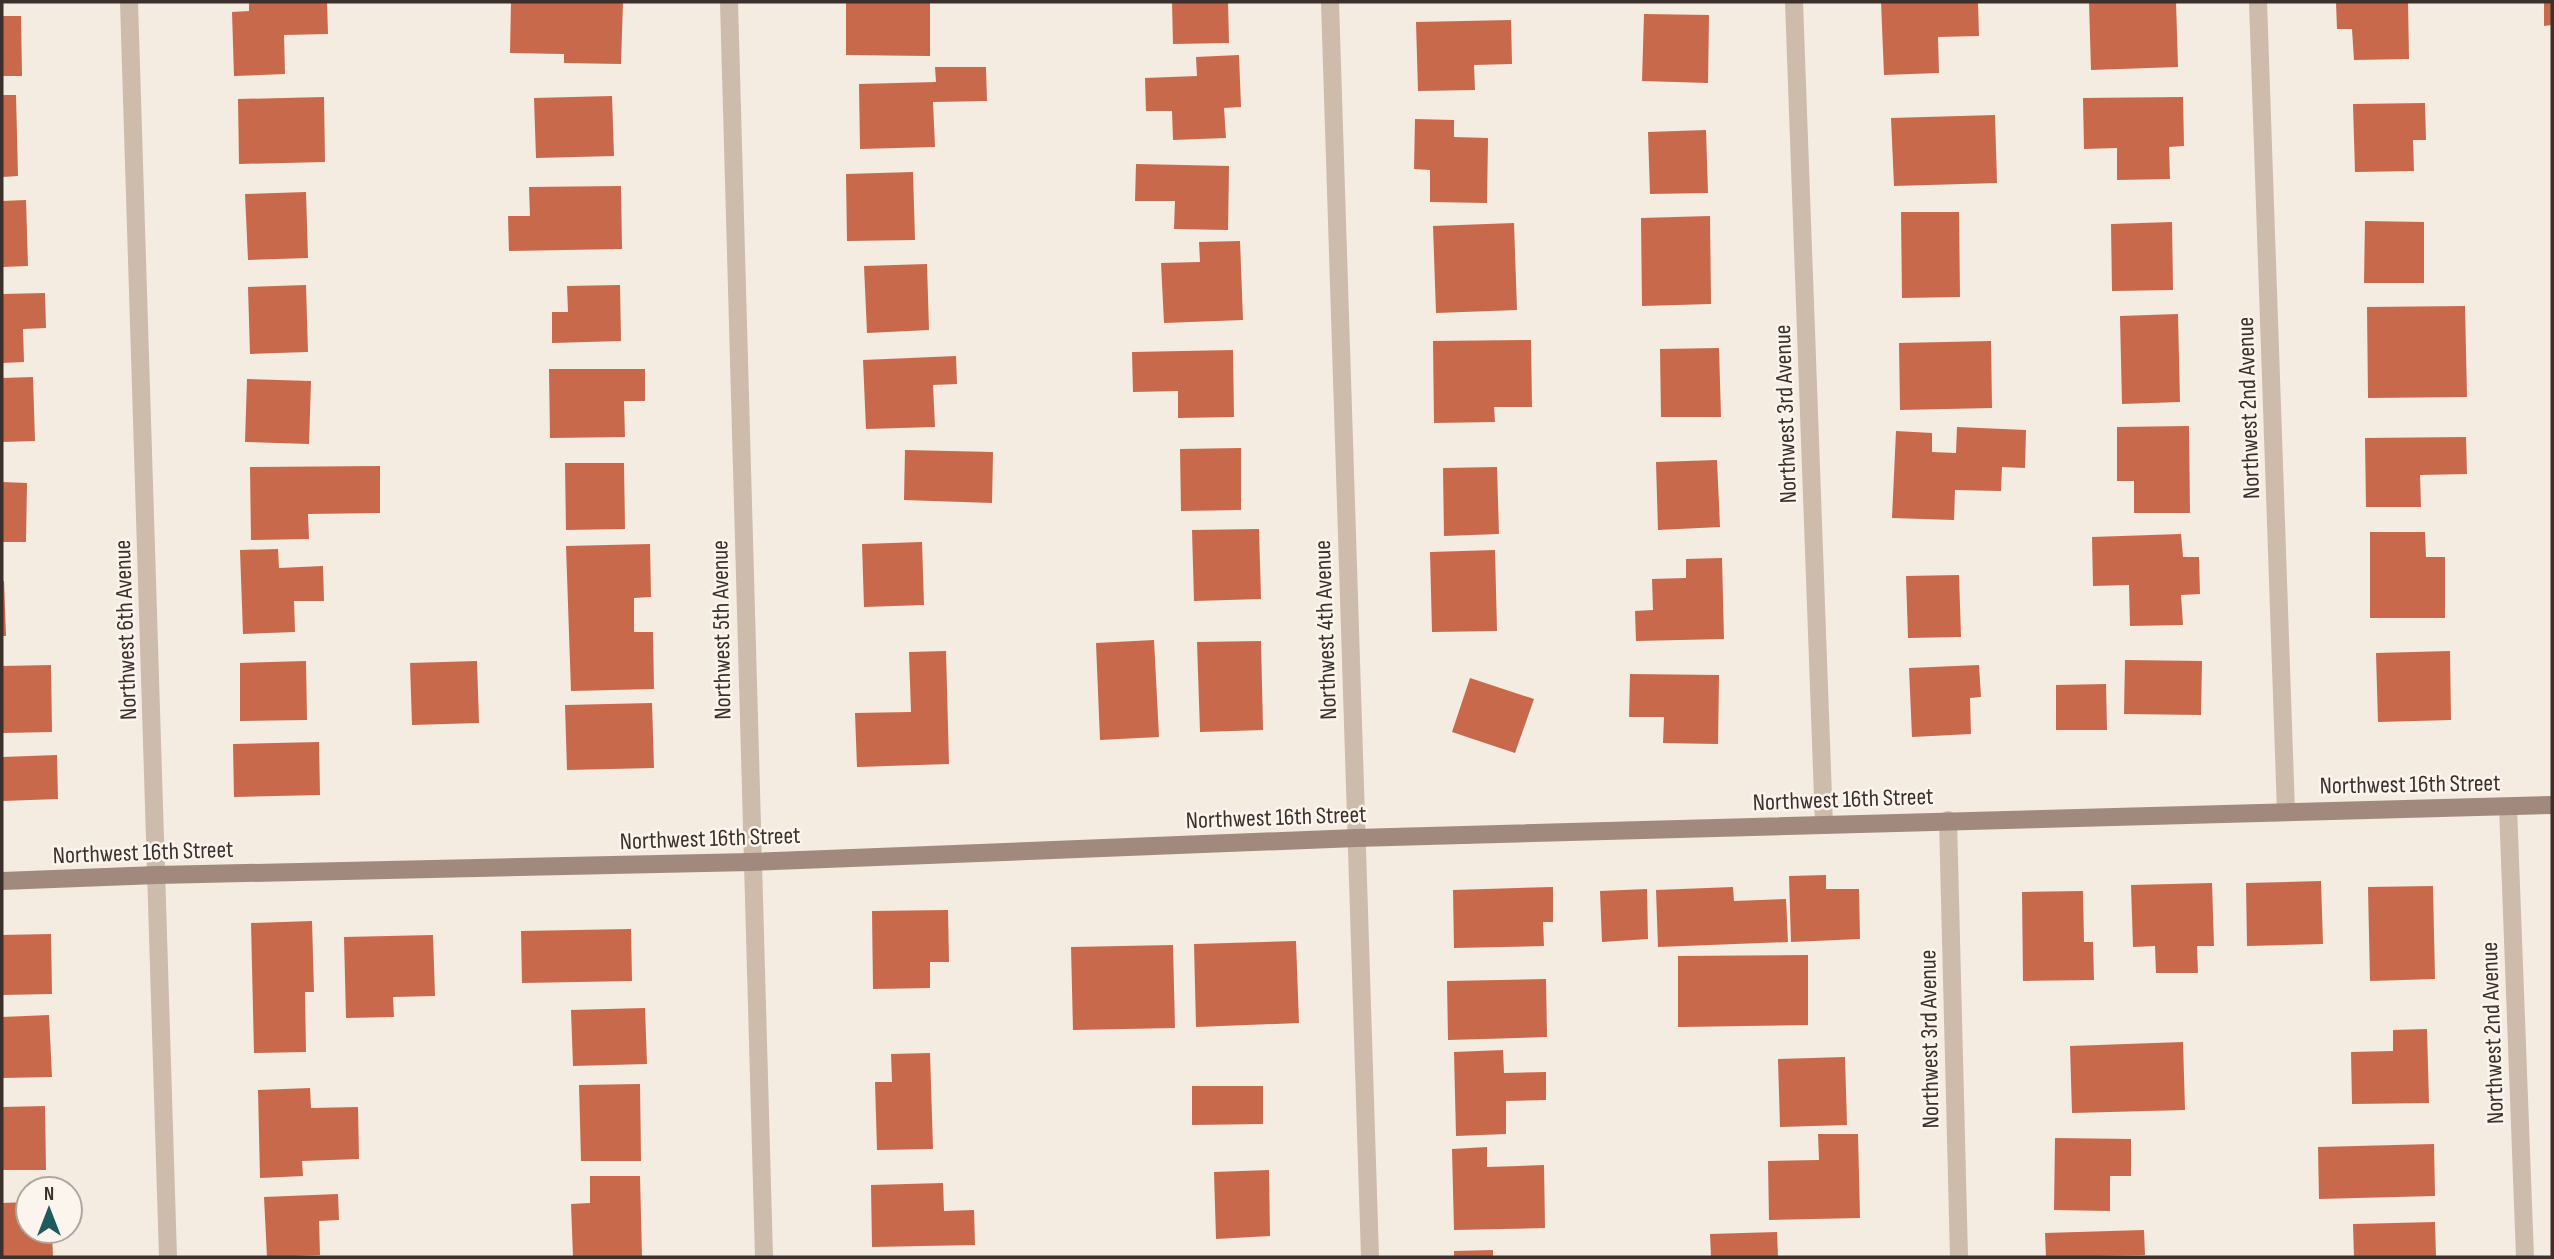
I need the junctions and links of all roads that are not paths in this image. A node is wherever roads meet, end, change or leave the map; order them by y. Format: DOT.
graph roads {
  1 [pos="129,2"];
  2 [pos="729,2"];
  3 [pos="1330,2"];
  4 [pos="1794,2"];
  5 [pos="2258,2"];
  6 [pos="2552,805"];
  7 [pos="2508,807"];
  8 [pos="2287,812"];
  9 [pos="1948,820"];
  10 [pos="1824,825"];
  11 [pos="1356,838"];
  12 [pos="751,862"];
  13 [pos="157,874"];
  14 [pos="2,881"];
  15 [pos="168,1257"];
  16 [pos="764,1257"];
  17 [pos="1370,1257"];
  18 [pos="1959,1257"];
  19 [pos="2525,1257"];
  1 -- 13 [label="street, Northwest 6th Avenue"];
  2 -- 12 [label="street, Northwest 5th Avenue"];
  3 -- 11 [label="street, Northwest 4th Avenue"];
  4 -- 10 [label="street, Northwest 3rd Avenue"];
  5 -- 8 [label="street, Northwest 2nd Avenue"];
  6 -- 7 [label="street, Northwest 16th Street"];
  7 -- 8 [label="street, Northwest 16th Street"];
  7 -- 19 [label="street, Northwest 2nd Avenue"];
  8 -- 9 [label="street, Northwest 16th Street"];
  9 -- 10 [label="street, Northwest 16th Street"];
  9 -- 18 [label="street, Northwest 3rd Avenue"];
  10 -- 11 [label="street, Northwest 16th Street"];
  11 -- 12 [label="street, Northwest 16th Street"];
  11 -- 17 [label="street, Northwest 4th Avenue"];
  12 -- 13 [label="street, Northwest 16th Street"];
  12 -- 16 [label="street, Northwest 5th Avenue"];
  13 -- 14 [label="street, Northwest 16th Street"];
  13 -- 15 [label="street, Northwest 6th Avenue"];
}
